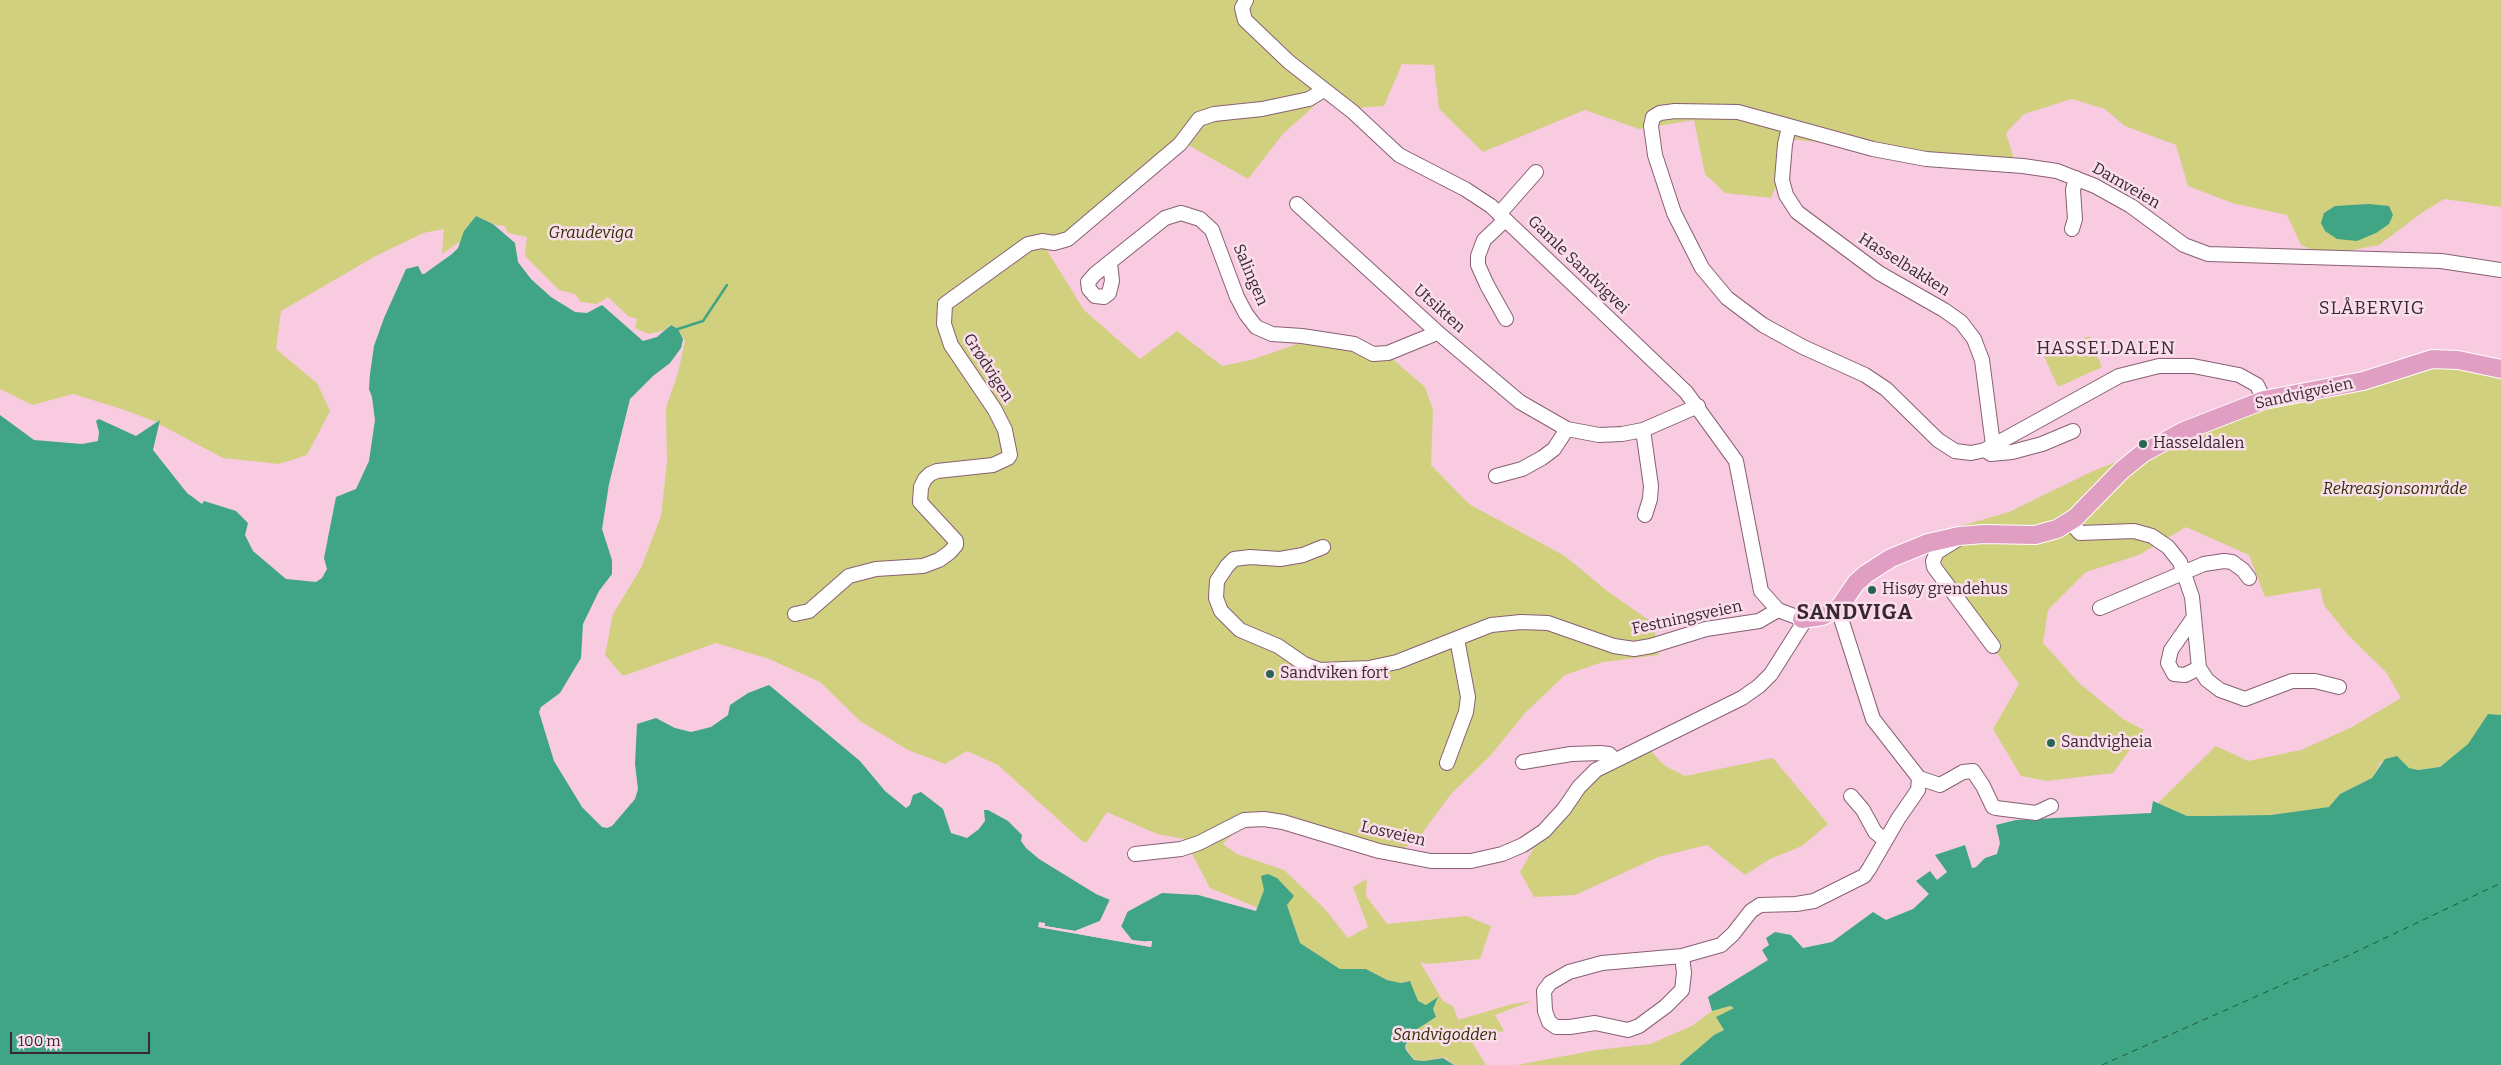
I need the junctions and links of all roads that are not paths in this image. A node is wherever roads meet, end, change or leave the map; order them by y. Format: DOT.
graph roads {
  1 [pos="1246,0"];
  2 [pos="1324,90"];
  3 [pos="1789,127"];
  4 [pos="1536,172"];
  5 [pos="2076,178"];
  6 [pos="1297,204"];
  7 [pos="1502,217"];
  8 [pos="2072,229"];
  9 [pos="1110,263"];
  10 [pos="2501,270"];
  11 [pos="1506,319"];
  12 [pos="1436,331"];
  13 [pos="2501,369"];
  14 [pos="2264,400"];
  15 [pos="1698,406"];
  16 [pos="1567,429"];
  17 [pos="1643,430"];
  18 [pos="2073,431"];
  19 [pos="1989,448"];
  20 [pos="1496,476"];
  21 [pos="1645,515"];
  22 [pos="2070,522"];
  23 [pos="1959,536"];
  24 [pos="1322,547"];
  25 [pos="2184,573"];
  26 [pos="2249,578"];
  27 [pos="2100,608"];
  28 [pos="1838,609"];
  29 [pos="1778,610"];
  30 [pos="795,614"];
  31 [pos="2194,617"];
  32 [pos="1802,619"];
  33 [pos="1458,639"];
  34 [pos="1993,646"];
  35 [pos="2199,668"];
  36 [pos="2339,687"];
  37 [pos="1614,759"];
  38 [pos="1523,762"];
  39 [pos="1446,763"];
  40 [pos="1919,778"];
  41 [pos="1851,796"];
  42 [pos="2051,806"];
  43 [pos="1885,840"];
  44 [pos="1135,854"];
  45 [pos="1682,956"];
  1 -- 2 [label="street, Gamle Sandvigvei"];
  2 -- 7 [label="street, Gamle Sandvigvei"];
  2 -- 30 [label="street, Grødvigen"];
  3 -- 5 [label="street, Damveien"];
  3 -- 19 [label="street, Hasselbakken"];
  3 -- 19 [label="street, Damveien"];
  4 -- 7 [label="street"];
  5 -- 8 [label="street"];
  5 -- 10 [label="street, Damveien"];
  6 -- 12 [label="street, Utsikten"];
  7 -- 11 [label="street"];
  7 -- 15 [label="street, Gamle Sandvigvei"];
  9 -- 12 [label="street, Salingen"];
  12 -- 16 [label="street, Utsikten"];
  13 -- 14 [label="main road, Sandvigveien"];
  14 -- 19 [label="street"];
  14 -- 22 [label="main road, Sandvigveien"];
  15 -- 17 [label="street, Utsikten"];
  15 -- 29 [label="street, Gamle Sandvigvei"];
  16 -- 17 [label="street, Utsikten"];
  16 -- 20 [label="street"];
  17 -- 21 [label="street"];
  18 -- 19 [label="street"];
  22 -- 23 [label="main road, Sandvigveien"];
  22 -- 25 [label="street"];
  23 -- 28 [label="main road, Sandvigveien"];
  23 -- 34 [label="street"];
  24 -- 33 [label="street, Festningsveien"];
  25 -- 26 [label="street"];
  25 -- 27 [label="street"];
  25 -- 31 [label="street"];
  28 -- 32 [label="main road"];
  28 -- 40 [label="street"];
  29 -- 32 [label="street, Gamle Sandvigvei"];
  29 -- 33 [label="street, Festningsveien"];
  31 -- 35 [label="street"];
  31 -- 35 [label="street"];
  32 -- 37 [label="street, Losveien"];
  33 -- 39 [label="street"];
  35 -- 36 [label="street"];
  37 -- 38 [label="street"];
  37 -- 44 [label="street, Losveien"];
  40 -- 42 [label="street"];
  40 -- 43 [label="street"];
  41 -- 43 [label="street"];
  43 -- 45 [label="street"];
  45 -- 45 [label="street"];
}
